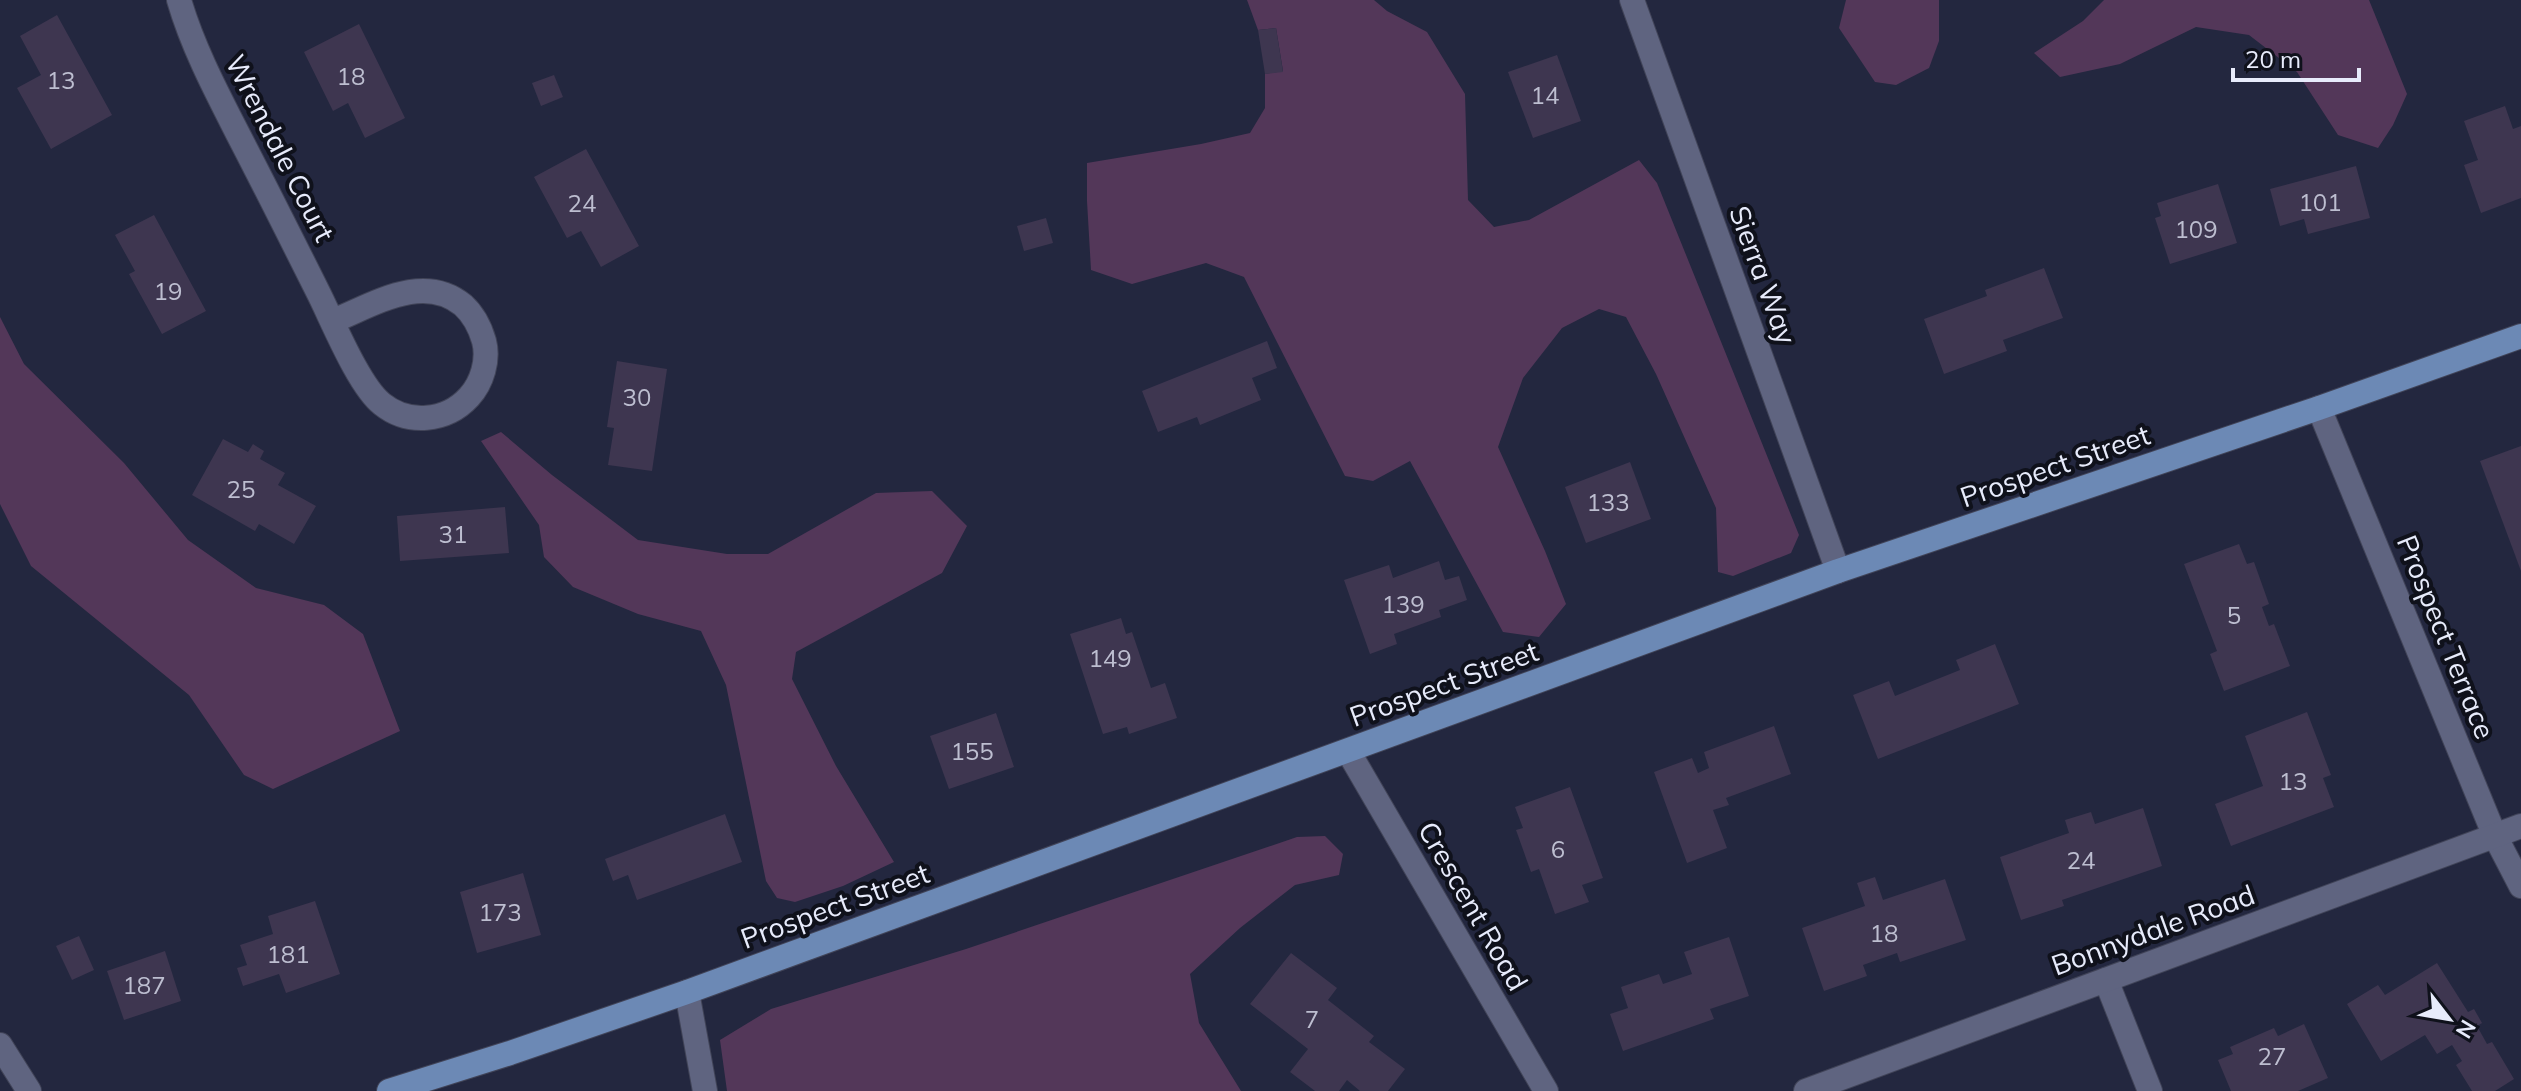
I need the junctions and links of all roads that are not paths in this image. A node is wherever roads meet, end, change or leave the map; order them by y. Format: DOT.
graph roads {
  1 [pos="179,0"];
  2 [pos="1632,0"];
  3 [pos="333,321"];
  4 [pos="2521,336"];
  5 [pos="2319,408"];
  6 [pos="1838,571"];
  7 [pos="1348,751"];
  8 [pos="2521,826"];
  9 [pos="2494,834"];
  10 [pos="2521,886"];
  11 [pos="2106,980"];
  12 [pos="687,992"];
  13 [pos="0,1045"];
  14 [pos="29,1091"];
  15 [pos="389,1091"];
  16 [pos="705,1091"];
  17 [pos="1546,1091"];
  18 [pos="1806,1091"];
  19 [pos="2150,1091"];
  1 -- 3 [label="street, Wrendale Court"];
  2 -- 6 [label="street, Sierra Way"];
  3 -- 3 [label="street, Wrendale Court"];
  4 -- 5 [label="main road, Prospect Street"];
  5 -- 6 [label="main road, Prospect Street"];
  5 -- 9 [label="street, Prospect Terrace"];
  6 -- 7 [label="main road, Prospect Street"];
  7 -- 12 [label="main road, Prospect Street"];
  7 -- 17 [label="street, Crescent Road"];
  8 -- 9 [label="street, Bonnydale Road"];
  9 -- 10 [label="street, Prospect Terrace"];
  9 -- 11 [label="street, Bonnydale Road"];
  11 -- 18 [label="street, Bonnydale Road"];
  11 -- 19 [label="street"];
  12 -- 15 [label="main road, Prospect Street"];
  12 -- 16 [label="street"];
  13 -- 14 [label="street"];
}
